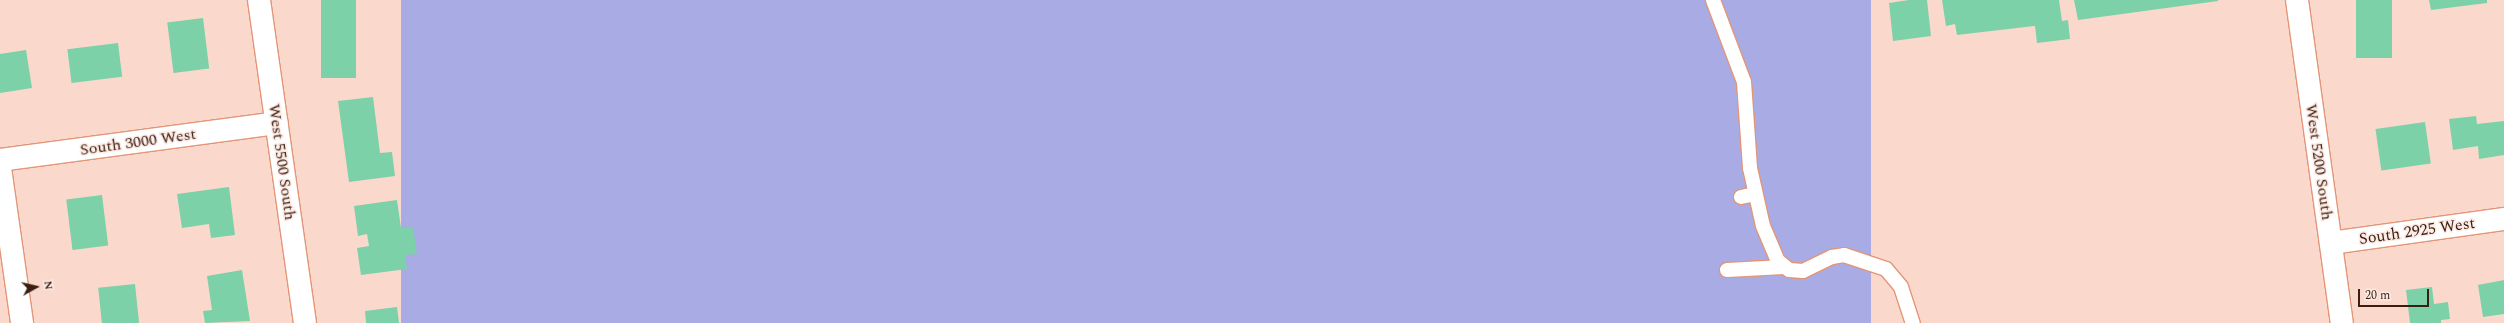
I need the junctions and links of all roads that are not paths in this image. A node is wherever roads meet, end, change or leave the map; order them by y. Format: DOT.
graph roads {
  1 [pos="259,0"];
  2 [pos="1713,0"];
  3 [pos="2297,0"];
  4 [pos="277,123"];
  5 [pos="0,160"];
  6 [pos="0,168"];
  7 [pos="1755,194"];
  8 [pos="1741,196"];
  9 [pos="2504,219"];
  10 [pos="2331,243"];
  11 [pos="1784,267"];
  12 [pos="1727,270"];
  13 [pos="22,323"];
  14 [pos="305,323"];
  15 [pos="1912,323"];
  16 [pos="2342,323"];
  1 -- 4 [label="street, West 5500 South"];
  2 -- 7 [label="lane"];
  3 -- 10 [label="street, West 5200 South"];
  4 -- 5 [label="street, South 3000 West"];
  4 -- 14 [label="street, West 5500 South"];
  6 -- 13 [label="street"];
  7 -- 8 [label="lane"];
  7 -- 11 [label="lane"];
  9 -- 10 [label="street, South 2925 West"];
  10 -- 16 [label="street, West 5200 South"];
  11 -- 12 [label="lane"];
  11 -- 15 [label="lane"];
}
